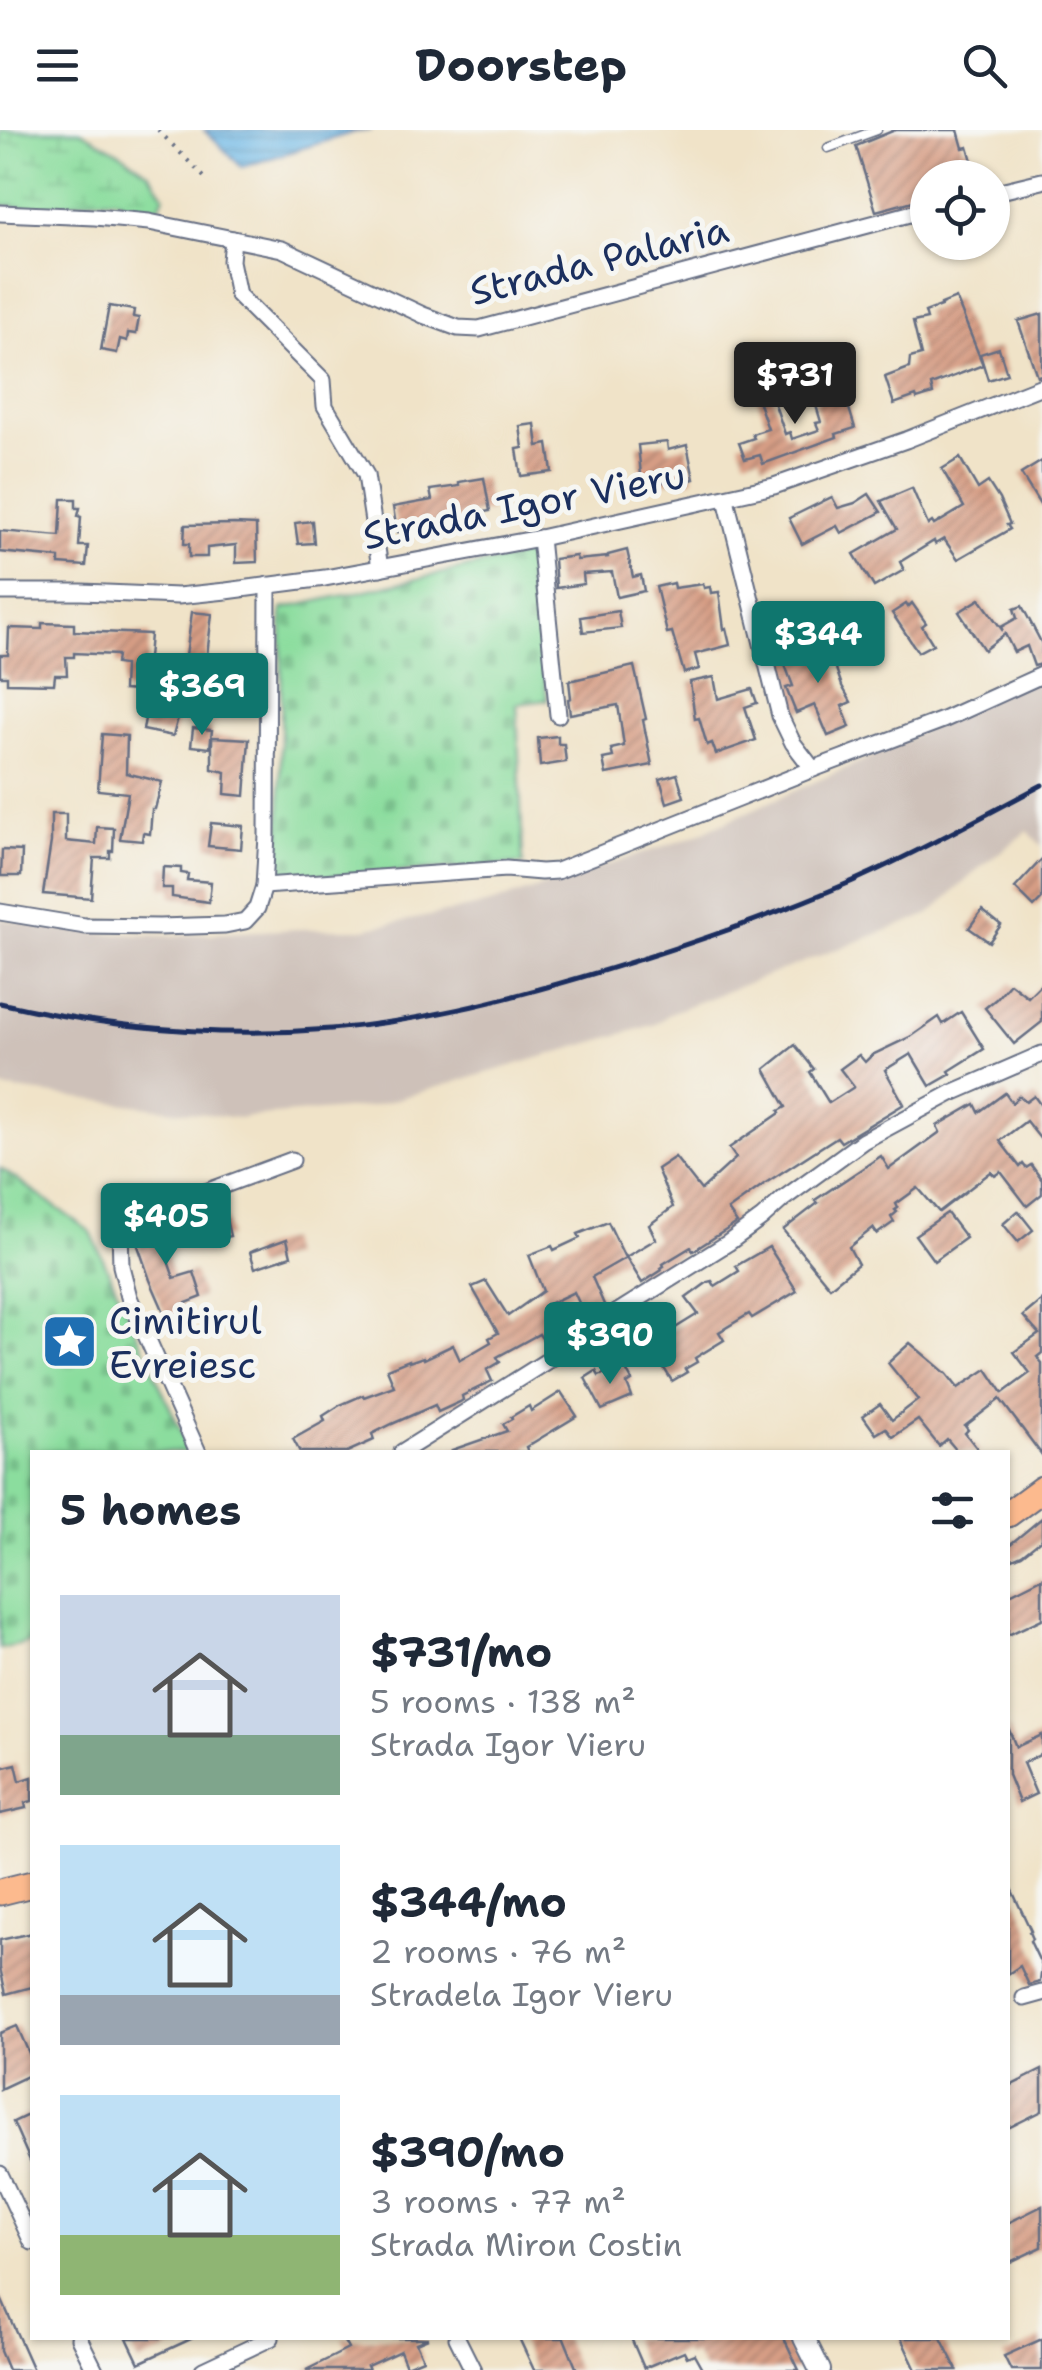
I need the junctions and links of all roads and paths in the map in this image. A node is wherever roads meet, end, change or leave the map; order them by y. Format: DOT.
graph roads {
  1 [pos="158,130"];
  2 [pos="877,130"];
  3 [pos="828,148"];
  4 [pos="205,178"];
  5 [pos="1042,182"];
  6 [pos="1010,189"];
  7 [pos="0,213"];
  8 [pos="910,214"];
  9 [pos="234,240"];
  10 [pos="1042,386"];
  11 [pos="726,499"];
  12 [pos="540,538"];
  13 [pos="380,568"];
  14 [pos="268,585"];
  15 [pos="0,592"];
  16 [pos="1042,675"];
  17 [pos="558,715"];
  18 [pos="814,769"];
  19 [pos="264,886"];
  20 [pos="0,912"];
  21 [pos="1042,1054"];
  22 [pos="292,1160"];
  23 [pos="197,1450"];
  24 [pos="405,1450"];
  25 [pos="1042,1489"];
  26 [pos="1010,1513"];
  27 [pos="30,1884"];
  28 [pos="0,1892"];
  29 [pos="1042,1992"];
  30 [pos="1024,1998"];
  31 [pos="2,2182"];
  32 [pos="30,2238"];
  33 [pos="80,2340"];
  34 [pos="268,2340"];
  35 [pos="458,2340"];
  36 [pos="805,2340"];
  37 [pos="95,2370"];
  38 [pos="203,2370"];
  39 [pos="473,2370"];
  40 [pos="820,2370"];
  1 -- 4 [label="path"];
  2 -- 3 [label="lane"];
  5 -- 6 [label="street"];
  7 -- 9 [label="street, Strada Palaria"];
  8 -- 9 [label="street, Strada Palaria"];
  9 -- 13 [label="street"];
  10 -- 11 [label="street, Strada Igor Vieru"];
  11 -- 12 [label="street, Strada Igor Vieru"];
  11 -- 18 [label="street"];
  12 -- 13 [label="street, Strada Igor Vieru"];
  12 -- 17 [label="street"];
  13 -- 14 [label="street, Strada Igor Vieru"];
  14 -- 15 [label="street, Strada Igor Vieru"];
  14 -- 19 [label="street"];
  16 -- 18 [label="street"];
  18 -- 19 [label="street"];
  19 -- 20 [label="street"];
  21 -- 24 [label="street"];
  22 -- 23 [label="street"];
  25 -- 26 [label="main road"];
  27 -- 28 [label="main road"];
  29 -- 30 [label="street"];
  31 -- 32 [label="street"];
  33 -- 37 [label="street"];
  34 -- 38 [label="street"];
  35 -- 39 [label="street"];
  36 -- 40 [label="street"];
}
